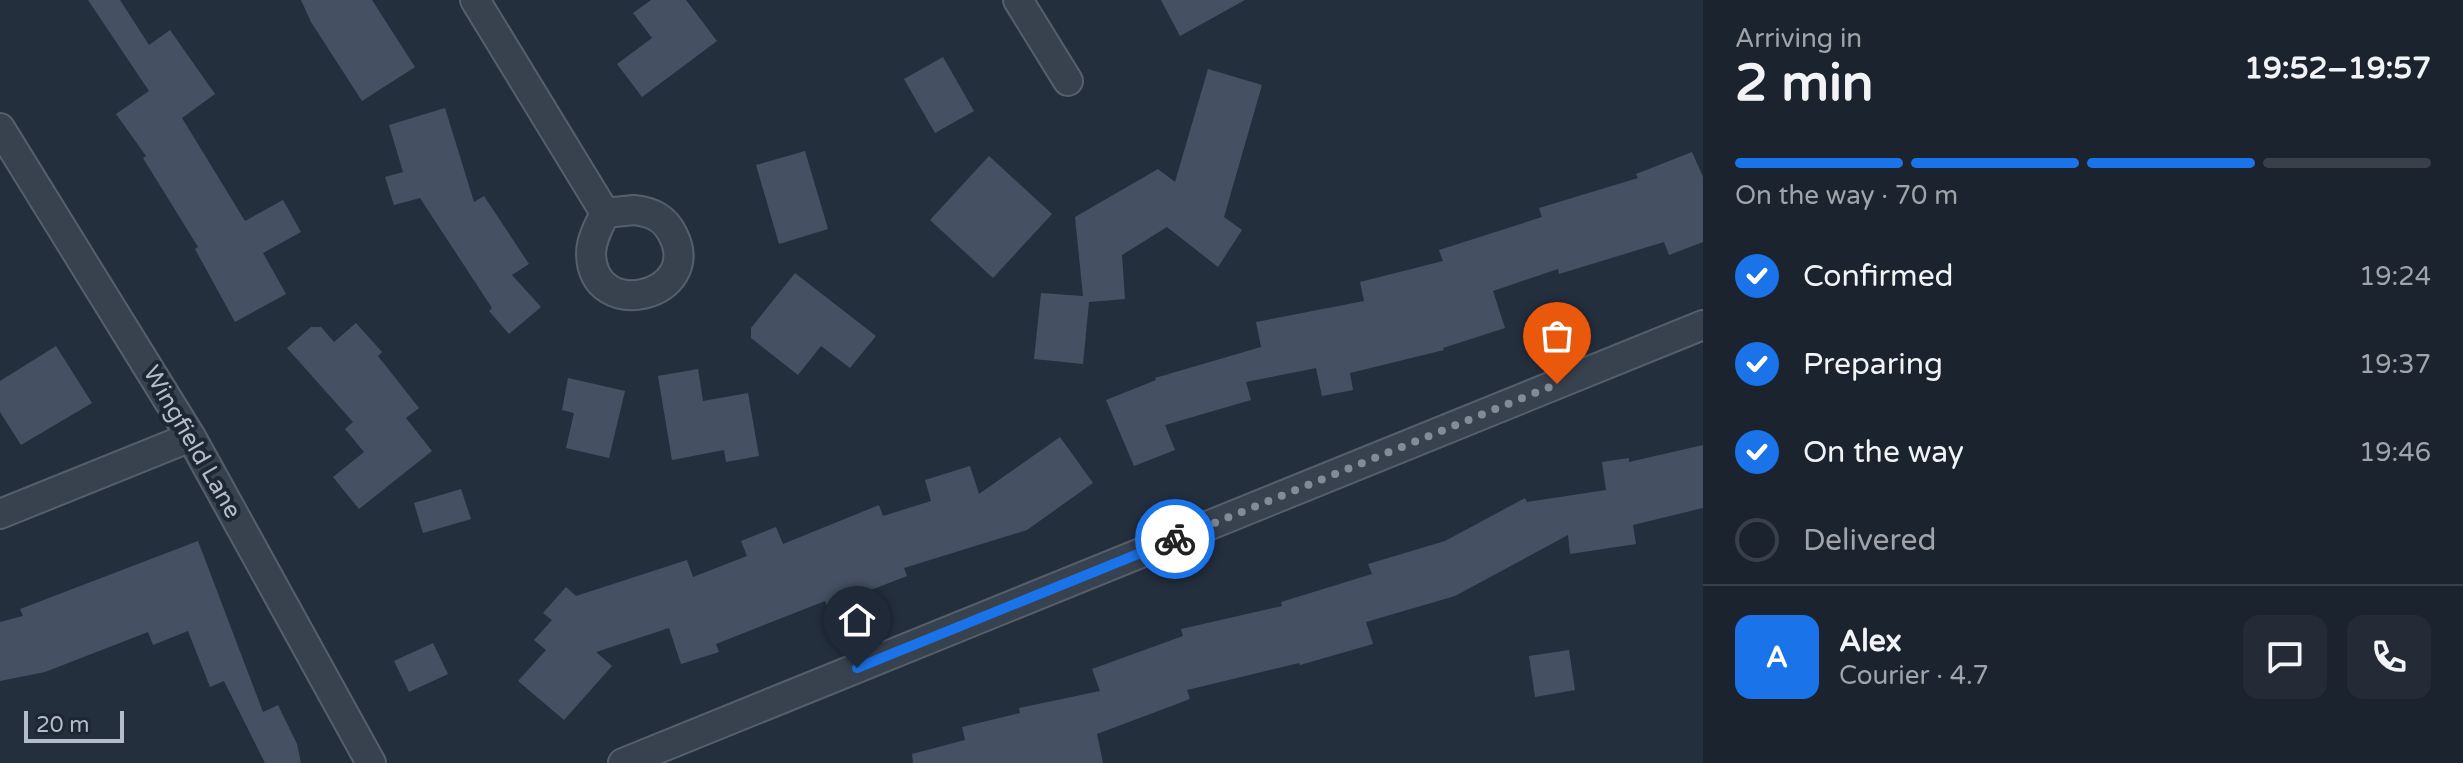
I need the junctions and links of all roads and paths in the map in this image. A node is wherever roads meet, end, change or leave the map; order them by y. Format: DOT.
graph roads {
  1 [pos="475,0"];
  2 [pos="1018,0"];
  3 [pos="1068,81"];
  4 [pos="0,128"];
  5 [pos="605,213"];
  6 [pos="1703,325"];
  7 [pos="191,437"];
  8 [pos="0,514"];
  9 [pos="371,763"];
  10 [pos="623,763"];
  1 -- 5 [label="street"];
  2 -- 3 [label="street"];
  4 -- 7 [label="street, Wingfield Lane"];
  6 -- 10 [label="street"];
  7 -- 8 [label="street"];
  7 -- 9 [label="street, Wingfield Lane"];
}
